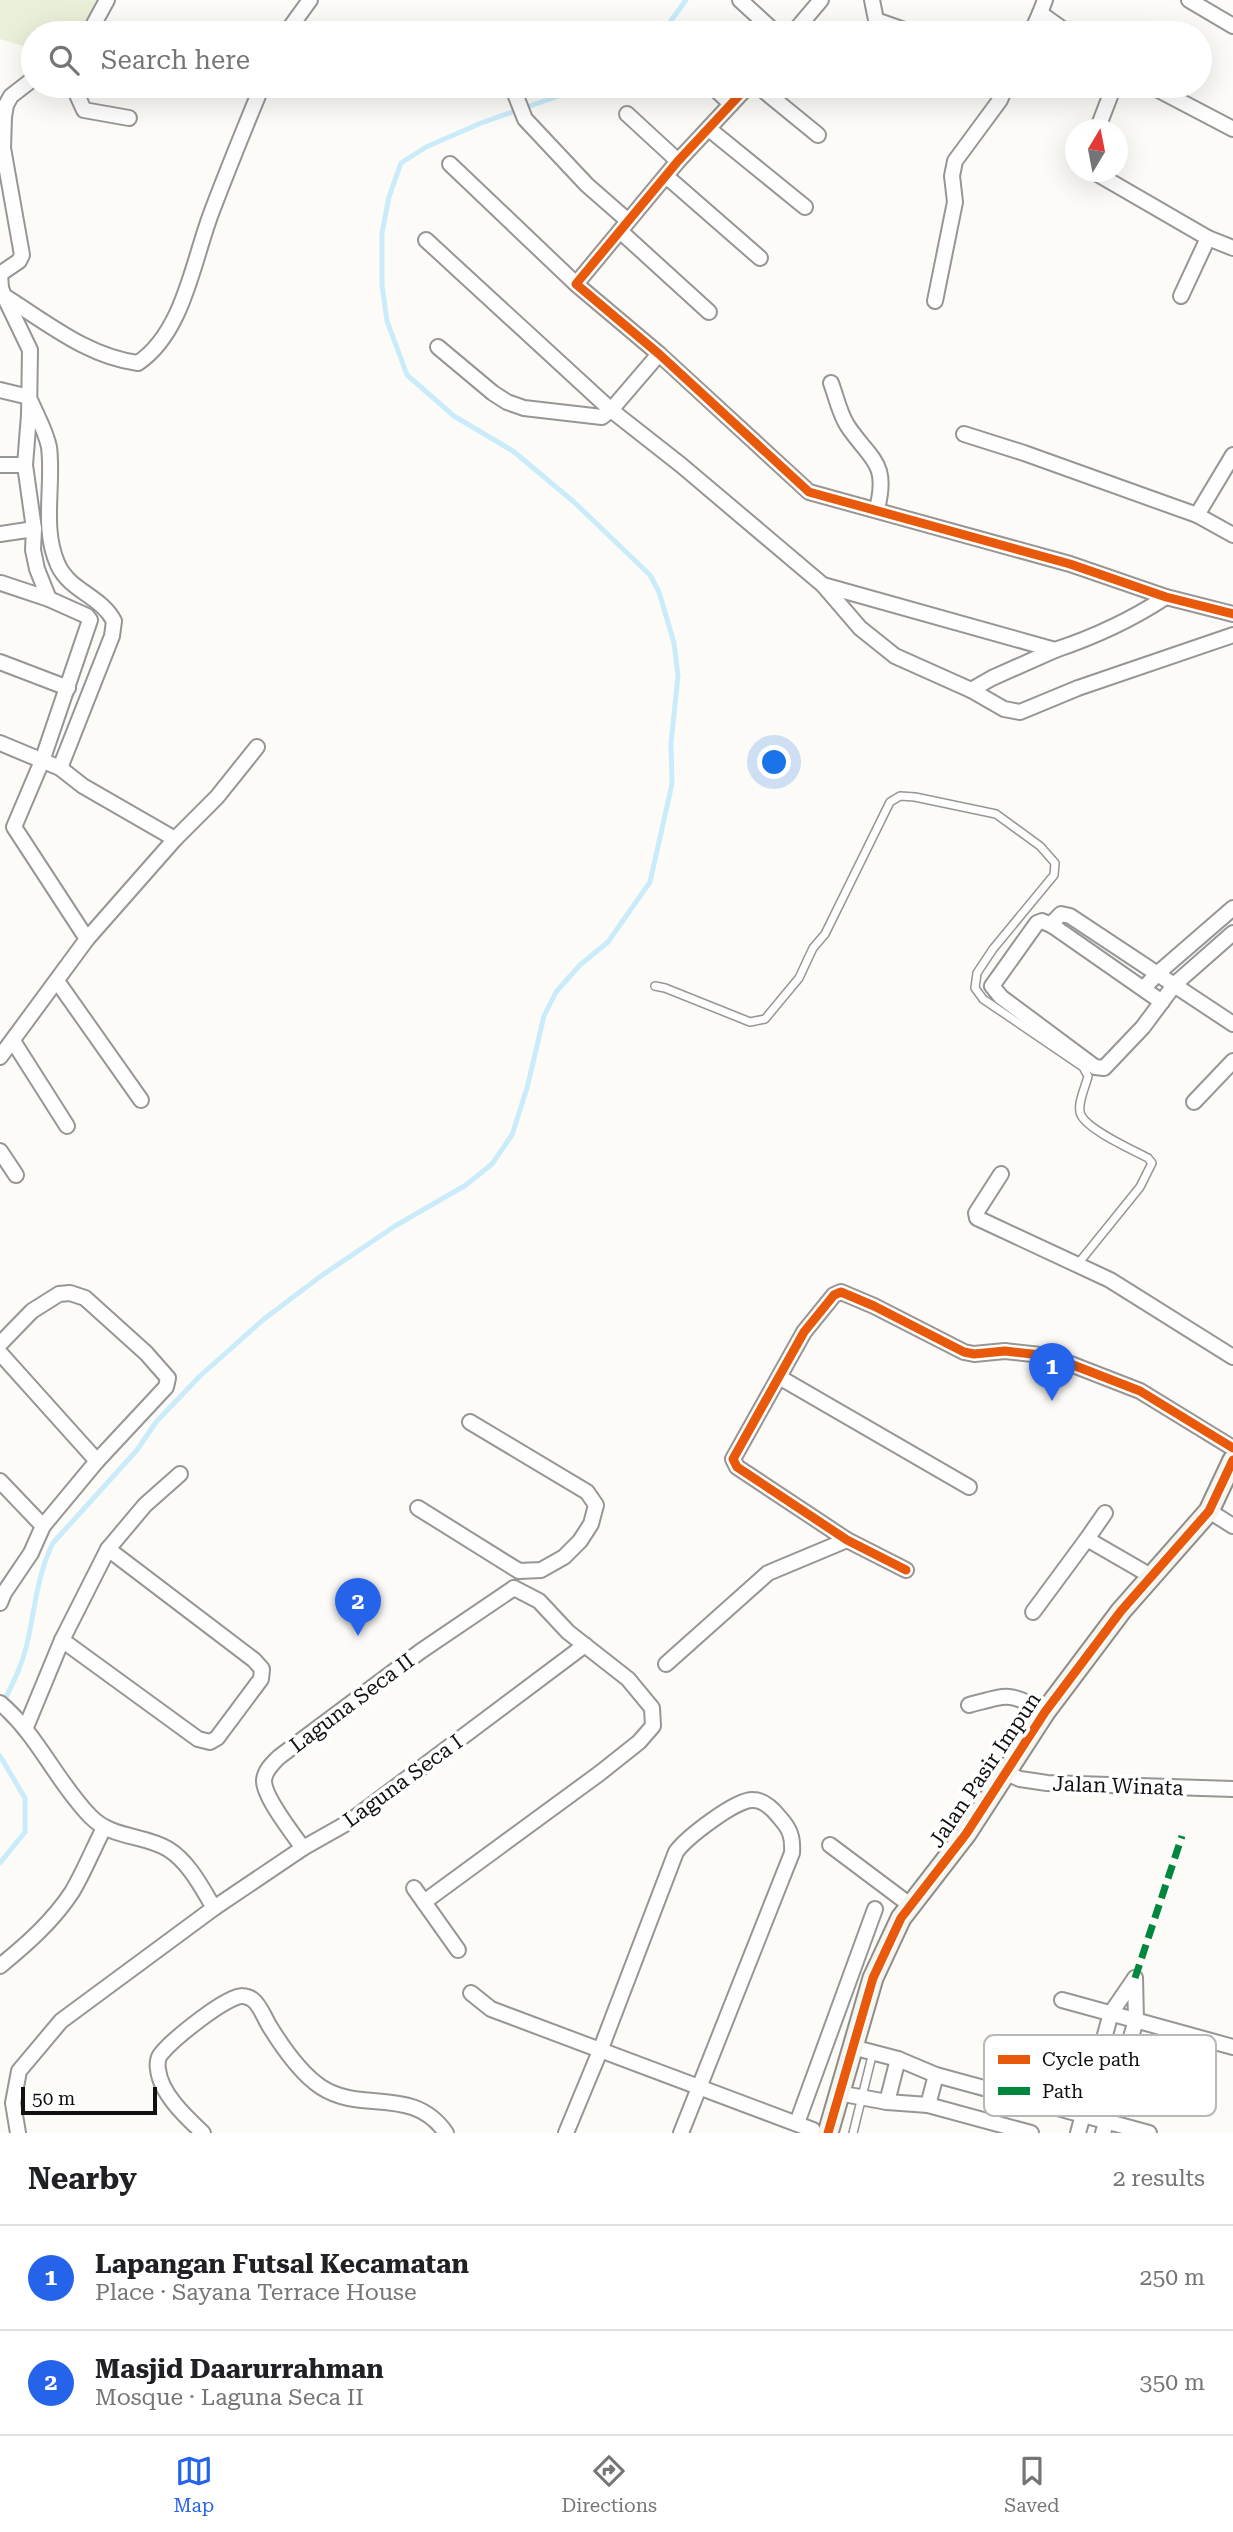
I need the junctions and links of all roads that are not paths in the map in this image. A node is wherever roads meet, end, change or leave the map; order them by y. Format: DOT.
graph roads {
  1 [pos="107,0"];
  2 [pos="310,0"];
  3 [pos="740,0"];
  4 [pos="821,0"];
  5 [pos="872,0"];
  6 [pos="1189,0"];
  7 [pos="1043,7"];
  8 [pos="96,21"];
  9 [pos="295,21"];
  10 [pos="763,21"];
  11 [pos="803,21"];
  12 [pos="879,21"];
  13 [pos="1057,21"];
  14 [pos="1233,26"];
  15 [pos="21,88"];
  16 [pos="78,98"];
  17 [pos="257,98"];
  18 [pos="517,98"];
  19 [pos="725,98"];
  20 [pos="737,98"];
  21 [pos="773,98"];
  22 [pos="1001,98"];
  23 [pos="1109,98"];
  24 [pos="1174,98"];
  25 [pos="731,104"];
  26 [pos="627,114"];
  27 [pos="129,118"];
  28 [pos="1101,119"];
  29 [pos="709,129"];
  30 [pos="1233,129"];
  31 [pos="818,135"];
  32 [pos="678,161"];
  33 [pos="450,164"];
  34 [pos="666,177"];
  35 [pos="1112,182"];
  36 [pos="805,207"];
  37 [pos="623,226"];
  38 [pos="1208,237"];
  39 [pos="426,240"];
  40 [pos="1233,248"];
  41 [pos="761,258"];
  42 [pos="0,274"];
  43 [pos="576,284"];
  44 [pos="5,296"];
  45 [pos="1181,296"];
  46 [pos="934,301"];
  47 [pos="709,312"];
  48 [pos="17,322"];
  49 [pos="0,323"];
  50 [pos="438,347"];
  51 [pos="659,354"];
  52 [pos="831,383"];
  53 [pos="0,390"];
  54 [pos="29,397"];
  55 [pos="611,410"];
  56 [pos="964,435"];
  57 [pos="1233,455"];
  58 [pos="0,465"];
  59 [pos="25,465"];
  60 [pos="877,509"];
  61 [pos="1197,515"];
  62 [pos="34,529"];
  63 [pos="0,534"];
  64 [pos="1233,535"];
  65 [pos="1,583"];
  66 [pos="823,585"];
  67 [pos="1166,597"];
  68 [pos="49,599"];
  69 [pos="1233,614"];
  70 [pos="1233,635"];
  71 [pos="1055,650"];
  72 [pos="0,663"];
  73 [pos="68,688"];
  74 [pos="971,690"];
  75 [pos="0,743"];
  76 [pos="257,747"];
  77 [pos="42,761"];
  78 [pos="60,768"];
  79 [pos="0,821"];
  80 [pos="15,827"];
  81 [pos="175,839"];
  82 [pos="1233,908"];
  83 [pos="1053,926"];
  84 [pos="1233,933"];
  85 [pos="87,939"];
  86 [pos="1158,973"];
  87 [pos="57,981"];
  88 [pos="1175,985"];
  89 [pos="655,986"];
  90 [pos="1144,988"];
  91 [pos="1162,1002"];
  92 [pos="1233,1024"];
  93 [pos="12,1041"];
  94 [pos="0,1057"];
  95 [pos="1233,1061"];
  96 [pos="141,1100"];
  97 [pos="1194,1102"];
  98 [pos="67,1126"];
  99 [pos="0,1151"];
  100 [pos="1001,1174"];
  101 [pos="16,1175"];
  102 [pos="1077,1265"];
  103 [pos="0,1344"];
  104 [pos="0,1353"];
  105 [pos="1233,1357"];
  106 [pos="779,1377"];
  107 [pos="470,1422"];
  108 [pos="1233,1448"];
  109 [pos="1233,1460"];
  110 [pos="97,1461"];
  111 [pos="180,1474"];
  112 [pos="0,1481"];
  113 [pos="969,1487"];
  114 [pos="418,1508"];
  115 [pos="1209,1511"];
  116 [pos="1105,1513"];
  117 [pos="43,1526"];
  118 [pos="1233,1526"];
  119 [pos="1087,1539"];
  120 [pos="847,1540"];
  121 [pos="108,1549"];
  122 [pos="906,1570"];
  123 [pos="519,1571"];
  124 [pos="1151,1576"];
  125 [pos="514,1588"];
  126 [pos="0,1604"];
  127 [pos="1033,1612"];
  128 [pos="62,1640"];
  129 [pos="585,1645"];
  130 [pos="666,1664"];
  131 [pos="0,1703"];
  132 [pos="969,1705"];
  133 [pos="1045,1712"];
  134 [pos="26,1727"];
  135 [pos="1006,1773"];
  136 [pos="1233,1789"];
  137 [pos="104,1828"];
  138 [pos="830,1845"];
  139 [pos="303,1848"];
  140 [pos="414,1888"];
  141 [pos="424,1902"];
  142 [pos="910,1905"];
  143 [pos="214,1908"];
  144 [pos="875,1909"];
  145 [pos="458,1950"];
  146 [pos="0,1966"];
  147 [pos="471,1993"];
  148 [pos="1062,2000"];
  149 [pos="1111,2013"];
  150 [pos="1136,2020"];
  151 [pos="1105,2035"];
  152 [pos="1132,2035"];
  153 [pos="1190,2035"];
  154 [pos="1216,2042"];
  155 [pos="852,2047"];
  156 [pos="1233,2047"];
  157 [pos="600,2052"];
  158 [pos="873,2052"];
  159 [pos="898,2059"];
  160 [pos="936,2075"];
  161 [pos="699,2088"];
  162 [pos="984,2088"];
  163 [pos="838,2092"];
  164 [pos="862,2098"];
  165 [pos="887,2102"];
  166 [pos="928,2105"];
  167 [pos="1083,2116"];
  168 [pos="1085,2116"];
  169 [pos="797,2123"];
  170 [pos="1105,2127"];
  171 [pos="821,2132"];
  172 [pos="18,2133"];
  173 [pos="203,2133"];
  174 [pos="446,2133"];
  175 [pos="566,2133"];
  176 [pos="681,2133"];
  177 [pos="853,2133"];
  178 [pos="1031,2133"];
  179 [pos="1078,2133"];
  180 [pos="1149,2133"];
  1 -- 8 [label="street"];
  2 -- 9 [label="street"];
  3 -- 10 [label="street"];
  4 -- 11 [label="street"];
  5 -- 12 [label="street"];
  6 -- 14 [label="street"];
  7 -- 13 [label="street"];
  15 -- 42 [label="street"];
  16 -- 27 [label="street"];
  17 -- 44 [label="street"];
  18 -- 37 [label="street"];
  19 -- 25 [label="street"];
  20 -- 25 [label="street"];
  21 -- 31 [label="street"];
  22 -- 46 [label="street"];
  23 -- 28 [label="street"];
  24 -- 30 [label="street"];
  25 -- 29 [label="street"];
  26 -- 32 [label="street"];
  29 -- 32 [label="street"];
  29 -- 36 [label="street"];
  32 -- 34 [label="street"];
  33 -- 43 [label="street"];
  34 -- 37 [label="street"];
  34 -- 41 [label="street"];
  35 -- 38 [label="street"];
  37 -- 43 [label="street"];
  37 -- 47 [label="street"];
  38 -- 40 [label="street"];
  38 -- 45 [label="street"];
  39 -- 55 [label="street"];
  42 -- 44 [label="street"];
  43 -- 51 [label="street"];
  44 -- 48 [label="street"];
  48 -- 49 [label="street"];
  48 -- 54 [label="street"];
  50 -- 55 [label="street"];
  51 -- 55 [label="street"];
  51 -- 60 [label="street"];
  52 -- 60 [label="street"];
  53 -- 54 [label="street"];
  54 -- 59 [label="street"];
  54 -- 78 [label="street"];
  55 -- 66 [label="street"];
  56 -- 61 [label="street"];
  57 -- 61 [label="street"];
  58 -- 59 [label="street"];
  59 -- 62 [label="street"];
  60 -- 67 [label="street"];
  61 -- 64 [label="street"];
  62 -- 63 [label="street"];
  62 -- 68 [label="street"];
  65 -- 68 [label="street"];
  66 -- 71 [label="street"];
  66 -- 74 [label="street"];
  67 -- 69 [label="street"];
  67 -- 71 [label="street"];
  68 -- 73 [label="street"];
  70 -- 74 [label="street"];
  71 -- 74 [label="street"];
  72 -- 73 [label="street"];
  73 -- 77 [label="street"];
  75 -- 77 [label="street"];
  76 -- 81 [label="street"];
  77 -- 78 [label="street"];
  77 -- 80 [label="street"];
  78 -- 81 [label="street"];
  79 -- 80 [label="street"];
  80 -- 85 [label="street"];
  81 -- 85 [label="street"];
  82 -- 86 [label="street"];
  83 -- 86 [label="street"];
  83 -- 90 [label="street"];
  83 -- 91 [label="street"];
  84 -- 88 [label="street"];
  85 -- 87 [label="street"];
  86 -- 88 [label="street"];
  86 -- 90 [label="street"];
  87 -- 93 [label="street"];
  87 -- 96 [label="street"];
  88 -- 91 [label="street"];
  88 -- 92 [label="street"];
  89 -- 102 [label="lane"];
  90 -- 91 [label="street"];
  93 -- 94 [label="street"];
  93 -- 98 [label="street"];
  95 -- 97 [label="street"];
  99 -- 101 [label="street"];
  100 -- 102 [label="street"];
  102 -- 105 [label="street"];
  103 -- 110 [label="street"];
  104 -- 110 [label="street"];
  106 -- 108 [label="street"];
  106 -- 113 [label="street"];
  106 -- 120 [label="street"];
  107 -- 123 [label="street"];
  109 -- 115 [label="street, Jalan Pasir Impun"];
  110 -- 117 [label="street"];
  111 -- 121 [label="street"];
  112 -- 117 [label="street"];
  114 -- 123 [label="street"];
  115 -- 118 [label="street"];
  115 -- 124 [label="street, Jalan Pasir Impun"];
  116 -- 119 [label="street"];
  117 -- 126 [label="street"];
  119 -- 124 [label="street"];
  119 -- 127 [label="street"];
  120 -- 122 [label="street"];
  120 -- 130 [label="street"];
  121 -- 128 [label="street"];
  121 -- 128 [label="street"];
  123 -- 125 [label="street"];
  124 -- 133 [label="street, Jalan Pasir Impun"];
  125 -- 129 [label="street"];
  125 -- 139 [label="street, Laguna Seca II"];
  128 -- 134 [label="street"];
  129 -- 139 [label="street, Laguna Seca I"];
  129 -- 141 [label="street"];
  131 -- 134 [label="street"];
  132 -- 133 [label="street"];
  133 -- 135 [label="street, Jalan Pasir Impun"];
  134 -- 137 [label="street"];
  135 -- 136 [label="street, Jalan Winata"];
  135 -- 142 [label="street, Jalan Pasir Impun"];
  137 -- 143 [label="street"];
  137 -- 146 [label="street"];
  138 -- 142 [label="street"];
  139 -- 143 [label="street, Laguna Seca I"];
  140 -- 141 [label="street"];
  141 -- 145 [label="street"];
  142 -- 155 [label="street, Jalan Pasir Impun"];
  143 -- 172 [label="street, Laguna Seca I"];
  144 -- 169 [label="street"];
  147 -- 157 [label="street"];
  148 -- 149 [label="street"];
  149 -- 150 [label="street"];
  149 -- 150 [label="street"];
  149 -- 151 [label="street"];
  150 -- 152 [label="street"];
  150 -- 153 [label="street"];
  154 -- 156 [label="street"];
  155 -- 158 [label="street"];
  155 -- 163 [label="street, Jalan Pasir Impun"];
  157 -- 161 [label="street"];
  157 -- 161 [label="street"];
  157 -- 175 [label="street"];
  158 -- 159 [label="street"];
  158 -- 164 [label="lane"];
  159 -- 160 [label="street"];
  159 -- 165 [label="street"];
  160 -- 162 [label="street"];
  160 -- 166 [label="street"];
  161 -- 169 [label="street"];
  161 -- 176 [label="street"];
  163 -- 164 [label="street"];
  163 -- 171 [label="street, Jalan Pasir Impun"];
  164 -- 165 [label="street"];
  164 -- 177 [label="lane"];
  165 -- 166 [label="street"];
  166 -- 178 [label="street"];
  167 -- 179 [label="street"];
  168 -- 170 [label="street"];
  169 -- 171 [label="street"];
  170 -- 180 [label="street"];
  173 -- 174 [label="street"];
}
